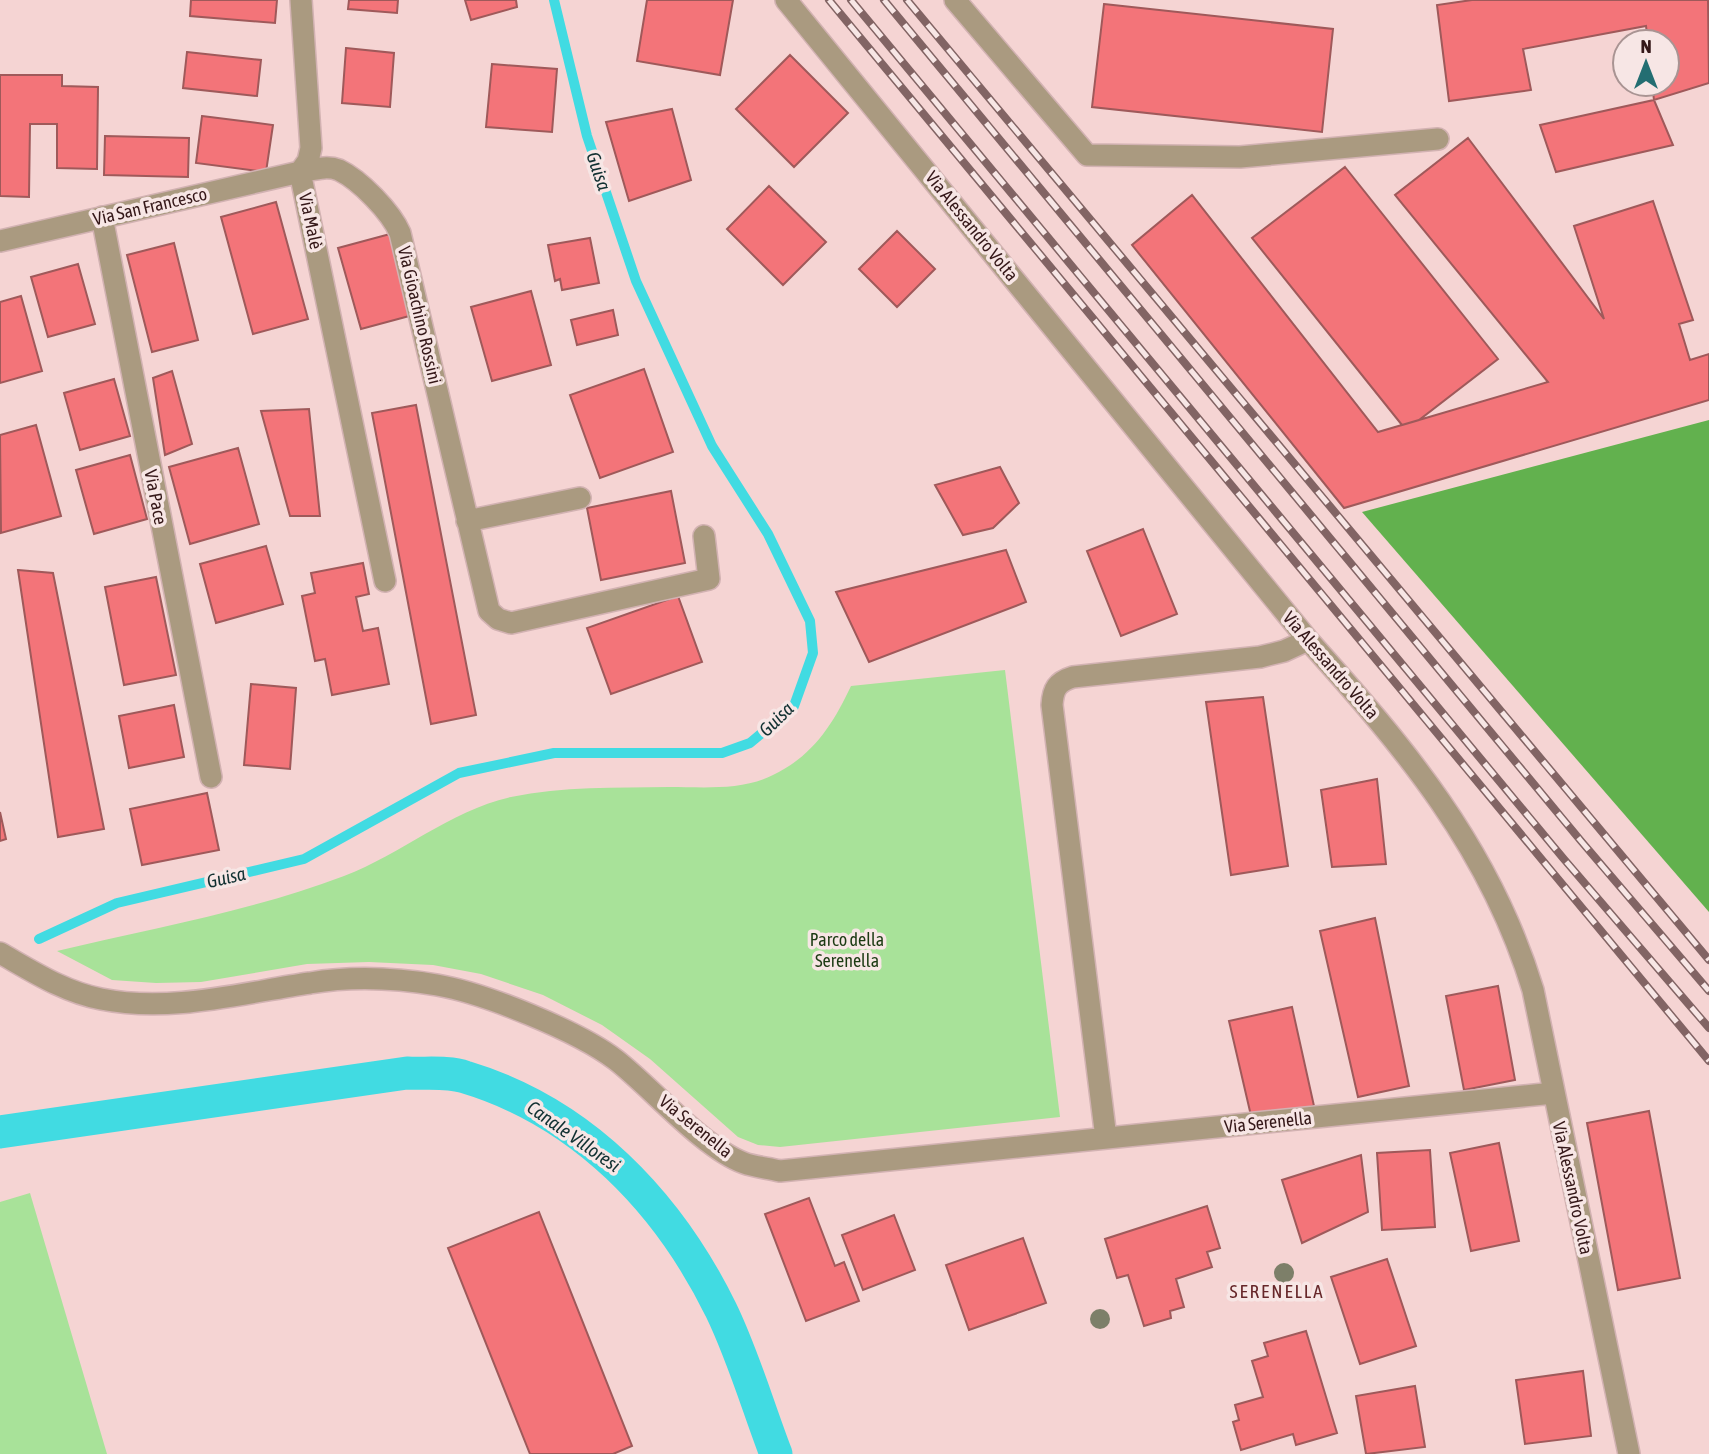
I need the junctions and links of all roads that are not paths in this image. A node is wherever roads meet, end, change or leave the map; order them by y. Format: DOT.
graph roads {
  1 [pos="302,0"];
  2 [pos="786,0"];
  3 [pos="955,0"];
  4 [pos="1438,139"];
  5 [pos="300,172"];
  6 [pos="102,218"];
  7 [pos="0,241"];
  8 [pos="580,498"];
  9 [pos="467,521"];
  10 [pos="704,536"];
  11 [pos="385,581"];
  12 [pos="1308,640"];
  13 [pos="211,777"];
  14 [pos="0,953"];
  15 [pos="1553,1093"];
  16 [pos="1106,1138"];
  17 [pos="1629,1454"];
  1 -- 5 [label="street, Via Malè"];
  2 -- 12 [label="street, Via Alessandro Volta"];
  3 -- 4 [label="street"];
  5 -- 6 [label="street, Via San Francesco"];
  5 -- 9 [label="street, Via Gioachino Rossini"];
  5 -- 11 [label="street, Via Malè"];
  6 -- 7 [label="street, Via San Francesco"];
  6 -- 13 [label="street, Via Pace"];
  8 -- 9 [label="street"];
  9 -- 10 [label="street, Via Gioachino Rossini"];
  12 -- 15 [label="street, Via Alessandro Volta"];
  12 -- 16 [label="street"];
  14 -- 16 [label="street, Via Serenella"];
  15 -- 16 [label="street, Via Serenella"];
  15 -- 17 [label="street, Via Alessandro Volta"];
}
